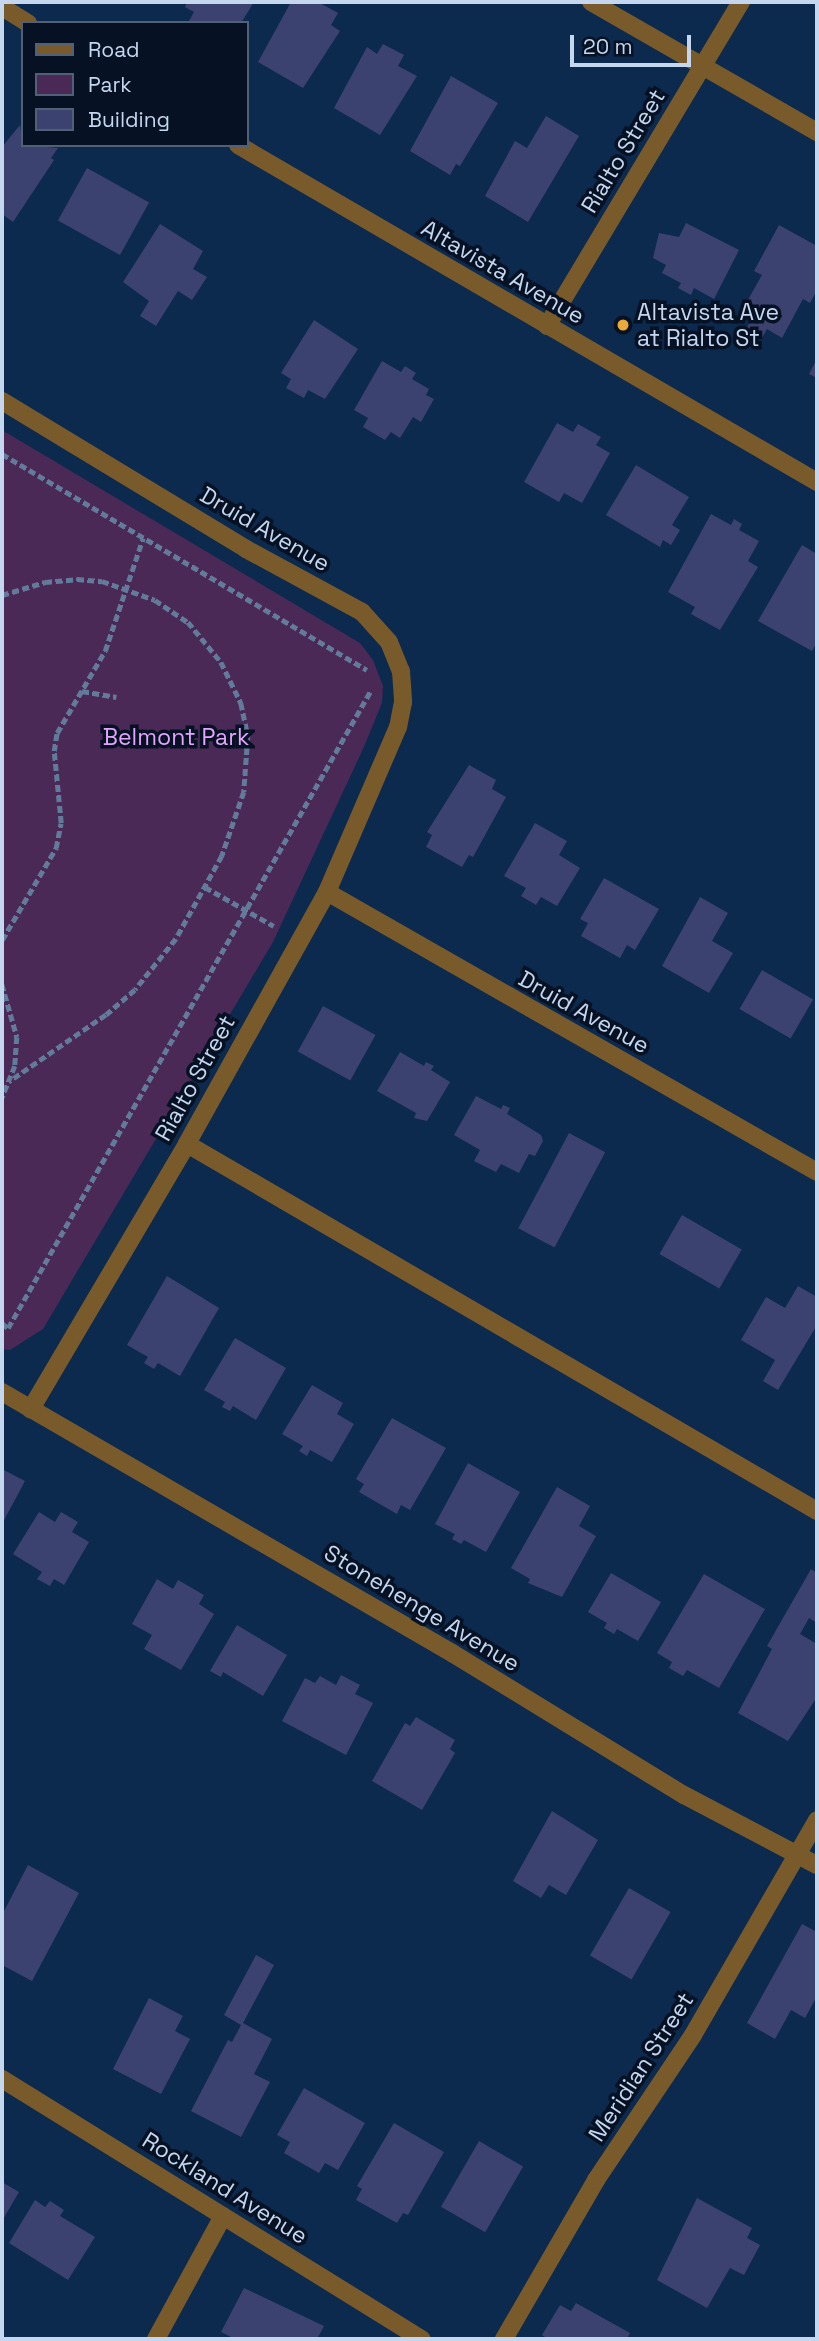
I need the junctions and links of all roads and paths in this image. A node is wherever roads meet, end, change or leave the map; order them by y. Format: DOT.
graph roads {
  1 [pos="591,2"];
  2 [pos="741,2"];
  3 [pos="2,7"];
  4 [pos="25,21"];
  5 [pos="702,66"];
  6 [pos="817,132"];
  7 [pos="241,147"];
  8 [pos="547,326"];
  9 [pos="2,401"];
  10 [pos="2,454"];
  11 [pos="817,482"];
  12 [pos="143,538"];
  13 [pos="127,589"];
  14 [pos="2,595"];
  15 [pos="82,691"];
  16 [pos="116,697"];
  17 [pos="383,762"];
  18 [pos="205,887"];
  19 [pos="327,892"];
  20 [pos="246,911"];
  21 [pos="280,930"];
  22 [pos="2,940"];
  23 [pos="2,984"];
  24 [pos="9,1082"];
  25 [pos="2,1099"];
  26 [pos="187,1143"];
  27 [pos="817,1172"];
  28 [pos="2,1324"];
  29 [pos="2,1392"];
  30 [pos="31,1409"];
  31 [pos="817,1511"];
  32 [pos="817,1820"];
  33 [pos="797,1855"];
  34 [pos="817,1865"];
  35 [pos="2,2080"];
  36 [pos="223,2216"];
  37 [pos="156,2339"];
  38 [pos="422,2339"];
  39 [pos="503,2339"];
  1 -- 5 [label="street"];
  2 -- 5 [label="street, Rialto Street"];
  3 -- 4 [label="street"];
  5 -- 6 [label="street"];
  5 -- 8 [label="street, Rialto Street"];
  7 -- 8 [label="street, Altavista Avenue"];
  8 -- 11 [label="street, Altavista Avenue"];
  9 -- 17 [label="street, Druid Avenue"];
  10 -- 12 [label="path"];
  12 -- 13 [label="path"];
  12 -- 20 [label="path"];
  13 -- 14 [label="path"];
  13 -- 15 [label="path"];
  13 -- 18 [label="path"];
  15 -- 16 [label="path"];
  15 -- 22 [label="path"];
  17 -- 19 [label="street, Rialto Street"];
  18 -- 20 [label="path"];
  18 -- 24 [label="path"];
  19 -- 26 [label="street, Rialto Street"];
  19 -- 27 [label="street, Druid Avenue"];
  20 -- 21 [label="path"];
  20 -- 28 [label="path"];
  23 -- 24 [label="path"];
  24 -- 25 [label="path"];
  26 -- 30 [label="street, Rialto Street"];
  26 -- 31 [label="street"];
  29 -- 30 [label="street, Stonehenge Avenue"];
  30 -- 33 [label="street, Stonehenge Avenue"];
  32 -- 33 [label="street, Meridian Street"];
  33 -- 34 [label="street, Stonehenge Avenue"];
  33 -- 39 [label="street, Meridian Street"];
  35 -- 36 [label="street, Rockland Avenue"];
  36 -- 37 [label="street"];
  36 -- 38 [label="street, Rockland Avenue"];
}
